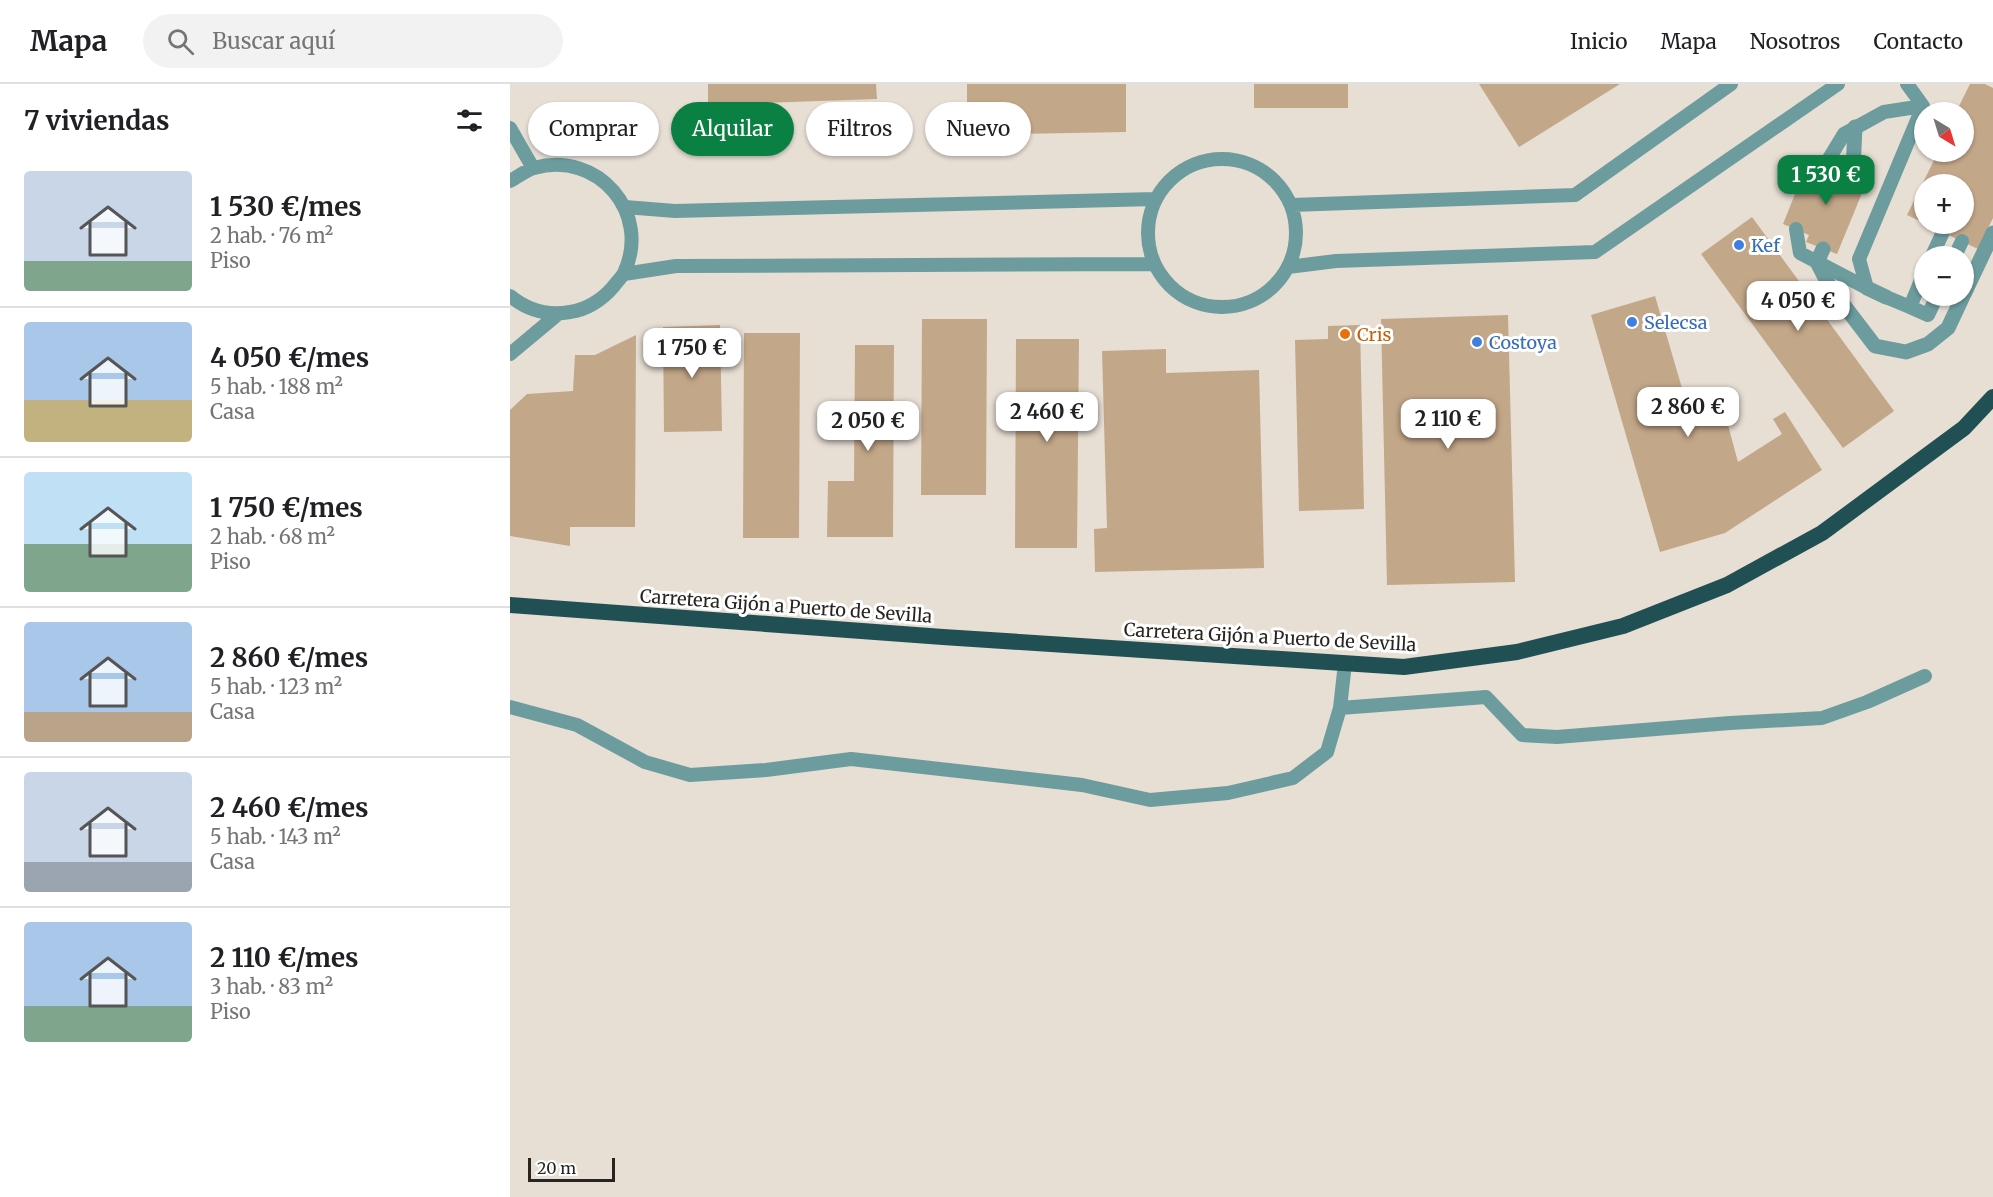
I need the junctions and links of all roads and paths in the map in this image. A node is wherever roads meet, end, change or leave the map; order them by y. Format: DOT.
graph roads {
  1 [pos="1731,84"];
  2 [pos="1838,84"];
  3 [pos="1907,84"];
  4 [pos="1920,102"];
  5 [pos="1914,107"];
  6 [pos="1855,127"];
  7 [pos="510,128"];
  8 [pos="1914,128"];
  9 [pos="533,168"];
  10 [pos="1853,170"];
  11 [pos="1819,175"];
  12 [pos="510,181"];
  13 [pos="1155,199"];
  14 [pos="1292,205"];
  15 [pos="625,207"];
  16 [pos="1796,229"];
  17 [pos="1993,232"];
  18 [pos="1962,241"];
  19 [pos="1959,246"];
  20 [pos="1820,255"];
  21 [pos="1153,264"];
  22 [pos="1288,267"];
  23 [pos="1974,272"];
  24 [pos="624,274"];
  25 [pos="1867,288"];
  26 [pos="510,296"];
  27 [pos="1886,297"];
  28 [pos="1914,297"];
  29 [pos="1932,306"];
  30 [pos="1958,306"];
  31 [pos="1910,307"];
  32 [pos="558,314"];
  33 [pos="510,354"];
  34 [pos="1993,397"];
  35 [pos="510,604"];
  36 [pos="1345,663"];
  37 [pos="1925,676"];
  38 [pos="510,707"];
  39 [pos="1340,708"];
  1 -- 14 [label="lane"];
  2 -- 22 [label="lane"];
  3 -- 4 [label="lane"];
  5 -- 6 [label="lane"];
  6 -- 10 [label="street"];
  6 -- 11 [label="lane"];
  7 -- 9 [label="lane"];
  8 -- 25 [label="lane"];
  9 -- 12 [label="lane"];
  9 -- 15 [label="lane"];
  13 -- 14 [label="lane"];
  13 -- 15 [label="lane"];
  13 -- 21 [label="lane"];
  14 -- 22 [label="lane"];
  15 -- 24 [label="lane"];
  16 -- 20 [label="lane"];
  17 -- 23 [label="street"];
  18 -- 19 [label="lane"];
  20 -- 25 [label="lane"];
  20 -- 30 [label="street"];
  21 -- 22 [label="lane"];
  21 -- 24 [label="lane"];
  24 -- 32 [label="lane"];
  25 -- 27 [label="street"];
  26 -- 32 [label="lane"];
  27 -- 31 [label="lane"];
  28 -- 31 [label="lane"];
  29 -- 31 [label="lane"];
  32 -- 33 [label="lane"];
  34 -- 36 [label="highway, Carretera Gijón a Puerto de Sevilla"];
  35 -- 36 [label="highway, Carretera Gijón a Puerto de Sevilla"];
  36 -- 39 [label="lane"];
  37 -- 39 [label="lane"];
  38 -- 39 [label="lane"];
}
